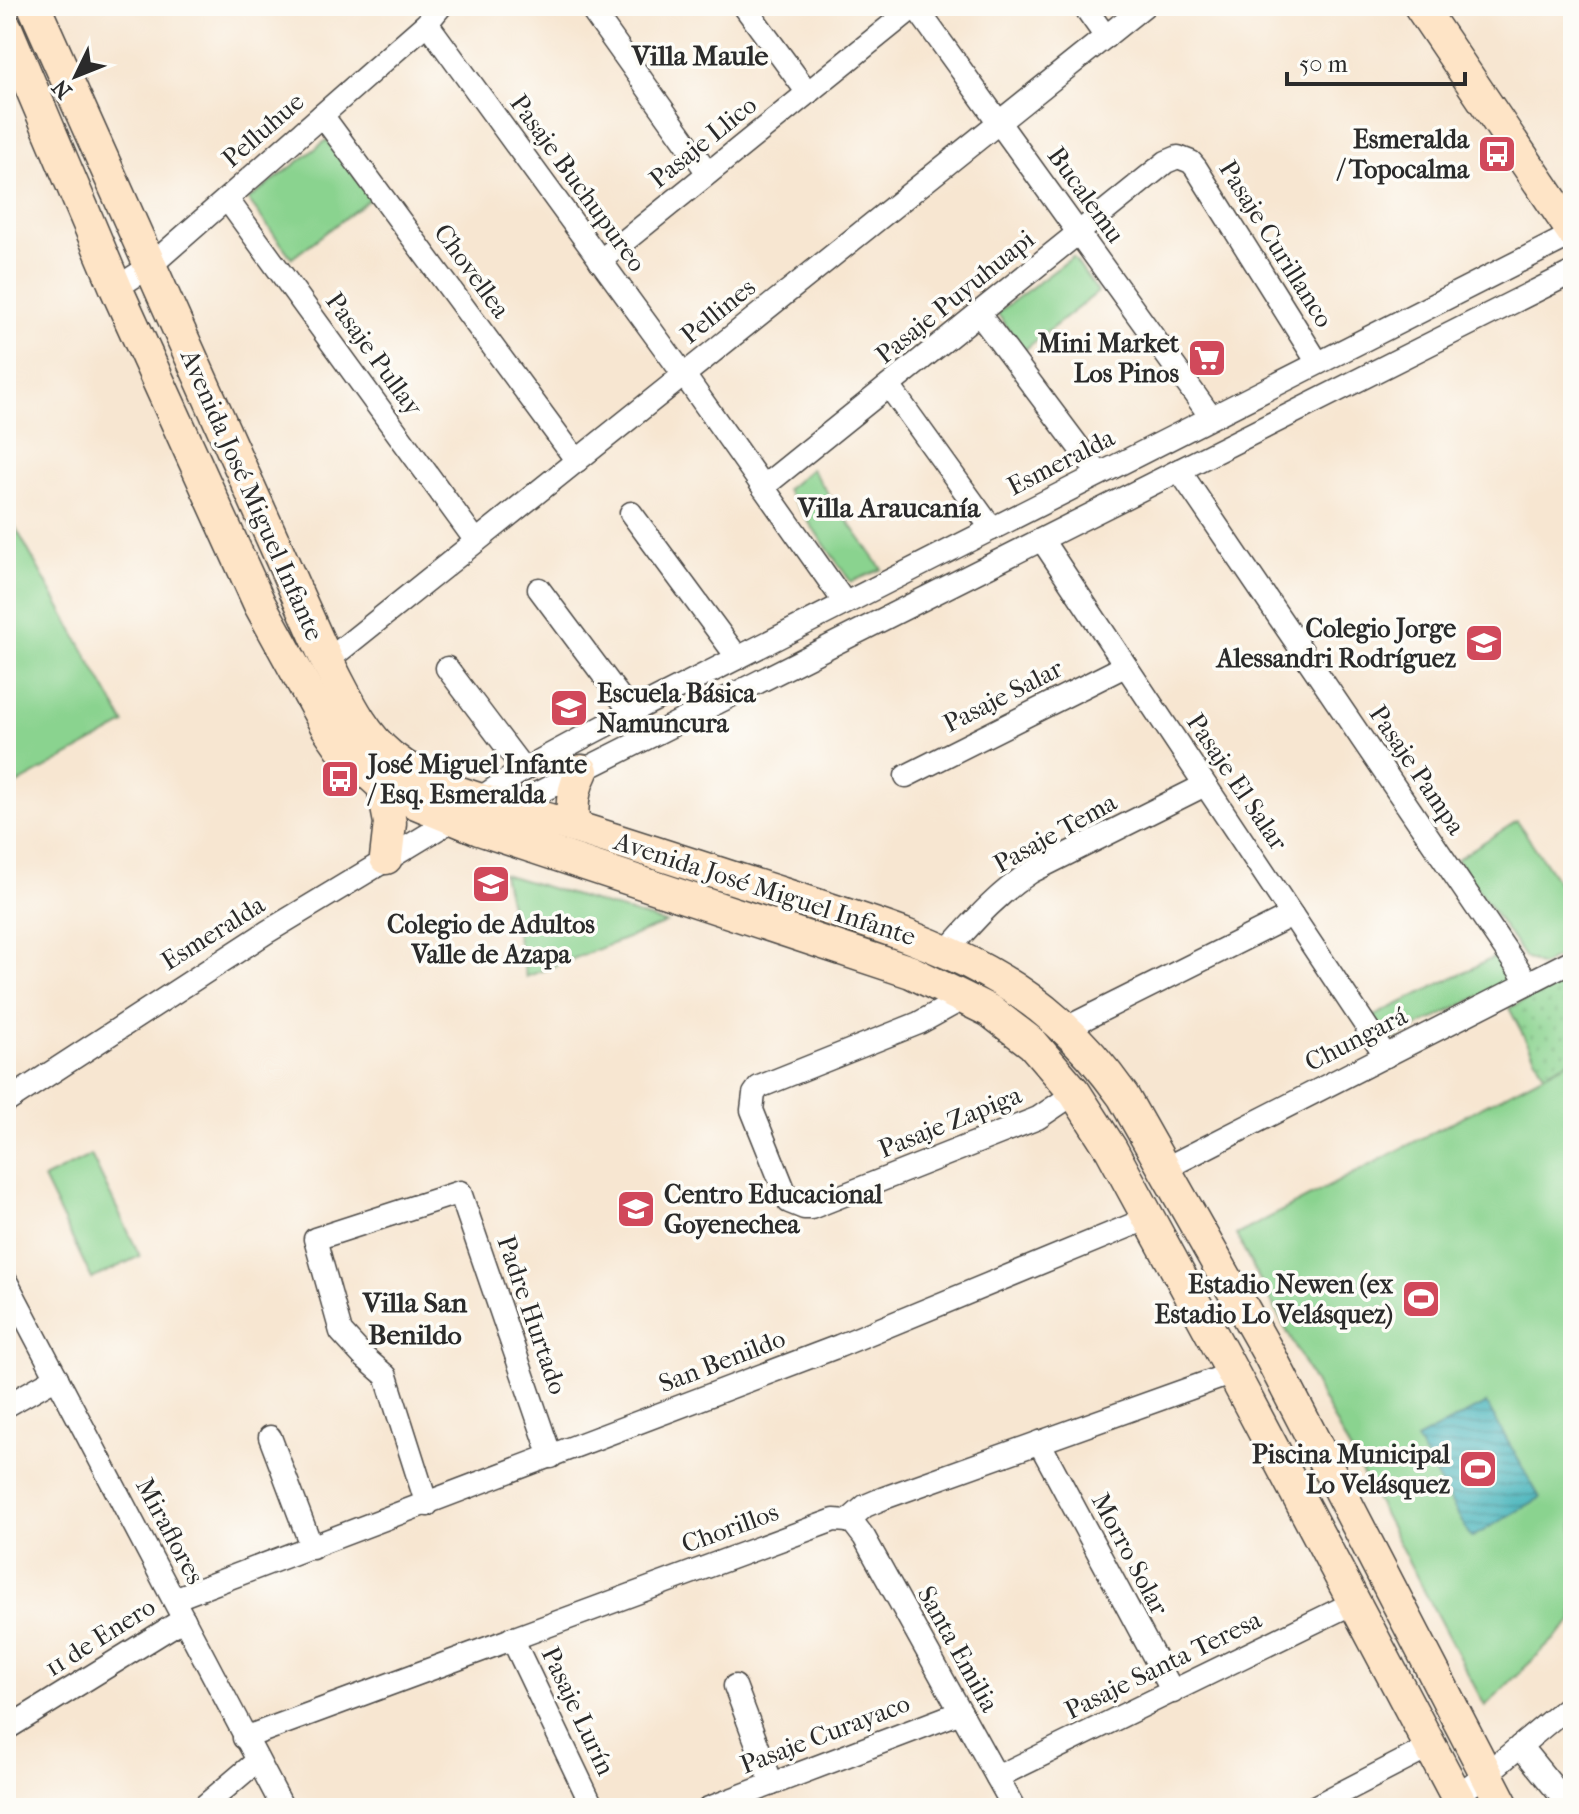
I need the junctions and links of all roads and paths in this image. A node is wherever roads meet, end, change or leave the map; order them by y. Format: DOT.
graph roads {
  1 [pos="34,6"];
  2 [pos="589,6"];
  3 [pos="744,6"];
  4 [pos="915,6"];
  5 [pos="1084,6"];
  6 [pos="1144,6"];
  7 [pos="1420,6"];
  8 [pos="434,15"];
  9 [pos="6,28"];
  10 [pos="1106,37"];
  11 [pos="808,93"];
  12 [pos="322,115"];
  13 [pos="999,122"];
  14 [pos="1184,158"];
  15 [pos="708,173"];
  16 [pos="227,199"];
  17 [pos="1573,233"];
  18 [pos="1078,234"];
  19 [pos="600,261"];
  20 [pos="149,267"];
  21 [pos="1573,272"];
  22 [pos="116,288"];
  23 [pos="979,314"];
  24 [pos="1318,363"];
  25 [pos="684,375"];
  26 [pos="889,386"];
  27 [pos="1211,417"];
  28 [pos="577,461"];
  29 [pos="1179,470"];
  30 [pos="1099,474"];
  31 [pos="763,487"];
  32 [pos="631,513"];
  33 [pos="992,529"];
  34 [pos="1042,540"];
  35 [pos="476,541"];
  36 [pos="539,589"];
  37 [pos="845,603"];
  38 [pos="738,658"];
  39 [pos="327,661"];
  40 [pos="1125,666"];
  41 [pos="447,668"];
  42 [pos="631,712"];
  43 [pos="524,770"];
  44 [pos="582,771"];
  45 [pos="906,776"];
  46 [pos="1205,785"];
  47 [pos="383,786"];
  48 [pos="511,808"];
  49 [pos="466,809"];
  50 [pos="574,827"];
  51 [pos="386,858"];
  52 [pos="1292,915"];
  53 [pos="947,951"];
  54 [pos="1573,960"];
  55 [pos="1528,983"];
  56 [pos="966,997"];
  57 [pos="1066,1028"];
  58 [pos="1386,1056"];
  59 [pos="1075,1093"];
  60 [pos="6,1102"];
  61 [pos="1164,1169"];
  62 [pos="1149,1218"];
  63 [pos="6,1281"];
  64 [pos="1233,1373"];
  65 [pos="57,1377"];
  66 [pos="6,1406"];
  67 [pos="270,1437"];
  68 [pos="1039,1442"];
  69 [pos="551,1457"];
  70 [pos="427,1505"];
  71 [pos="848,1521"];
  72 [pos="312,1548"];
  73 [pos="1353,1603"];
  74 [pos="179,1609"];
  75 [pos="512,1638"];
  76 [pos="735,1686"];
  77 [pos="1173,1692"];
  78 [pos="1573,1702"];
  79 [pos="961,1712"];
  80 [pos="6,1729"];
  81 [pos="244,1738"];
  82 [pos="1520,1746"];
  83 [pos="1430,1747"];
  84 [pos="257,1761"];
  85 [pos="1486,1775"];
  86 [pos="997,1777"];
  87 [pos="772,1784"];
  88 [pos="1460,1802"];
  89 [pos="202,1808"];
  90 [pos="283,1808"];
  91 [pos="593,1808"];
  92 [pos="709,1808"];
  93 [pos="1014,1808"];
  94 [pos="1312,1808"];
  95 [pos="1504,1808"];
  96 [pos="1571,1808"];
  1 -- 20 [label="main road, Avenida José Miguel Infante"];
  2 -- 15 [label="street"];
  3 -- 11 [label="street"];
  4 -- 11 [label="street, Pasaje Llico"];
  4 -- 13 [label="street, Bucalemu"];
  5 -- 10 [label="street"];
  6 -- 10 [label="street, Pellines"];
  7 -- 17 [label="main road"];
  8 -- 12 [label="street, Pelluhue"];
  8 -- 19 [label="street, Pasaje Buchupureo"];
  9 -- 22 [label="main road, Avenida José Miguel Infante"];
  10 -- 13 [label="street, Pellines"];
  11 -- 15 [label="street, Pasaje Llico"];
  12 -- 16 [label="street, Pelluhue"];
  12 -- 28 [label="street, Chovellea"];
  13 -- 18 [label="street, Bucalemu"];
  13 -- 25 [label="street, Pellines"];
  14 -- 18 [label="street, Pasaje Puyuhuapi"];
  14 -- 24 [label="street, Pasaje Curillanco"];
  15 -- 19 [label="street, Pasaje Llico"];
  16 -- 20 [label="street, Pelluhue"];
  16 -- 35 [label="street, Pasaje Pullay"];
  17 -- 24 [label="street, Esmeralda"];
  18 -- 23 [label="street, Pasaje Puyuhuapi"];
  18 -- 27 [label="street, Bucalemu"];
  19 -- 25 [label="street, Pasaje Buchupureo"];
  20 -- 22 [label="street, Pelluhue"];
  20 -- 39 [label="main road, Avenida José Miguel Infante"];
  21 -- 29 [label="street"];
  22 -- 47 [label="main road, Avenida José Miguel Infante"];
  23 -- 26 [label="street, Pasaje Puyuhuapi"];
  23 -- 30 [label="street"];
  24 -- 27 [label="street, Esmeralda"];
  25 -- 28 [label="street, Pellines"];
  25 -- 31 [label="street, Pasaje Buchupureo"];
  26 -- 31 [label="street, Pasaje Puyuhuapi"];
  26 -- 33 [label="street"];
  27 -- 30 [label="street, Esmeralda"];
  28 -- 35 [label="street, Pellines"];
  29 -- 34 [label="street"];
  29 -- 55 [label="street, Pasaje Pampa"];
  30 -- 33 [label="street, Esmeralda"];
  31 -- 37 [label="street, Pasaje Buchupureo"];
  32 -- 38 [label="street"];
  33 -- 37 [label="street, Esmeralda"];
  34 -- 40 [label="street, Pasaje El Salar"];
  34 -- 44 [label="street"];
  35 -- 39 [label="street, Pellines"];
  36 -- 42 [label="street"];
  37 -- 38 [label="street, Esmeralda"];
  38 -- 42 [label="street, Esmeralda"];
  39 -- 49 [label="main road, Avenida José Miguel Infante"];
  40 -- 45 [label="street, Pasaje Salar"];
  40 -- 46 [label="street, Pasaje El Salar"];
  41 -- 43 [label="street"];
  42 -- 43 [label="street, Esmeralda"];
  43 -- 49 [label="street, Esmeralda"];
  44 -- 48 [label="street"];
  44 -- 50 [label="main road"];
  46 -- 52 [label="street, Pasaje El Salar"];
  46 -- 53 [label="street, Pasaje Tema"];
  47 -- 49 [label="main road, Avenida José Miguel Infante"];
  47 -- 51 [label="main road"];
  48 -- 49 [label="main road, Avenida José Miguel Infante"];
  48 -- 50 [label="main road, Avenida José Miguel Infante"];
  49 -- 51 [label="street, Esmeralda"];
  49 -- 56 [label="main road, Avenida José Miguel Infante"];
  50 -- 53 [label="main road, Avenida José Miguel Infante"];
  51 -- 60 [label="street, Esmeralda"];
  52 -- 57 [label="street"];
  52 -- 58 [label="street, Pasaje El Salar"];
  53 -- 57 [label="main road, Avenida José Miguel Infante"];
  54 -- 55 [label="street, Chungará"];
  55 -- 58 [label="street, Chungará"];
  56 -- 59 [label="main road, Avenida José Miguel Infante"];
  56 -- 59 [label="street, Pasaje Zapiga"];
  57 -- 61 [label="main road, Avenida José Miguel Infante"];
  58 -- 61 [label="street, Chungará"];
  59 -- 62 [label="main road, Avenida José Miguel Infante"];
  61 -- 85 [label="main road, Avenida José Miguel Infante"];
  62 -- 64 [label="main road, Avenida José Miguel Infante"];
  62 -- 69 [label="street, San Benildo"];
  63 -- 65 [label="street, Miraflores"];
  64 -- 68 [label="street, Chorillos"];
  64 -- 73 [label="main road, Avenida José Miguel Infante"];
  65 -- 66 [label="street"];
  65 -- 74 [label="street, Miraflores"];
  67 -- 72 [label="street"];
  68 -- 71 [label="street, Chorillos"];
  68 -- 77 [label="street, Morro Solar"];
  69 -- 70 [label="street, San Benildo"];
  69 -- 70 [label="street, Padre Hurtado"];
  70 -- 72 [label="street, San Benildo"];
  71 -- 75 [label="street, Chorillos"];
  71 -- 79 [label="street, Santa Emilia"];
  72 -- 74 [label="street, San Benildo"];
  73 -- 77 [label="street, Pasaje Santa Teresa"];
  73 -- 83 [label="main road, Avenida José Miguel Infante"];
  74 -- 80 [label="street, 11 de Enero"];
  74 -- 81 [label="street, Miraflores"];
  75 -- 81 [label="street, Chorillos"];
  75 -- 91 [label="street, Pasaje Lurín"];
  76 -- 87 [label="street"];
  77 -- 86 [label="street, Pasaje Santa Teresa"];
  78 -- 82 [label="street"];
  79 -- 86 [label="street, Santa Emilia"];
  79 -- 87 [label="street, Pasaje Curayaco"];
  81 -- 84 [label="street, Miraflores"];
  82 -- 85 [label="street"];
  82 -- 96 [label="street"];
  83 -- 88 [label="main road, Avenida José Miguel Infante"];
  83 -- 94 [label="street"];
  84 -- 89 [label="street"];
  84 -- 90 [label="street, Miraflores"];
  85 -- 88 [label="street"];
  85 -- 95 [label="main road, Avenida José Miguel Infante"];
  86 -- 93 [label="street, Santa Emilia"];
  87 -- 92 [label="street, Pasaje Curayaco"];
}
